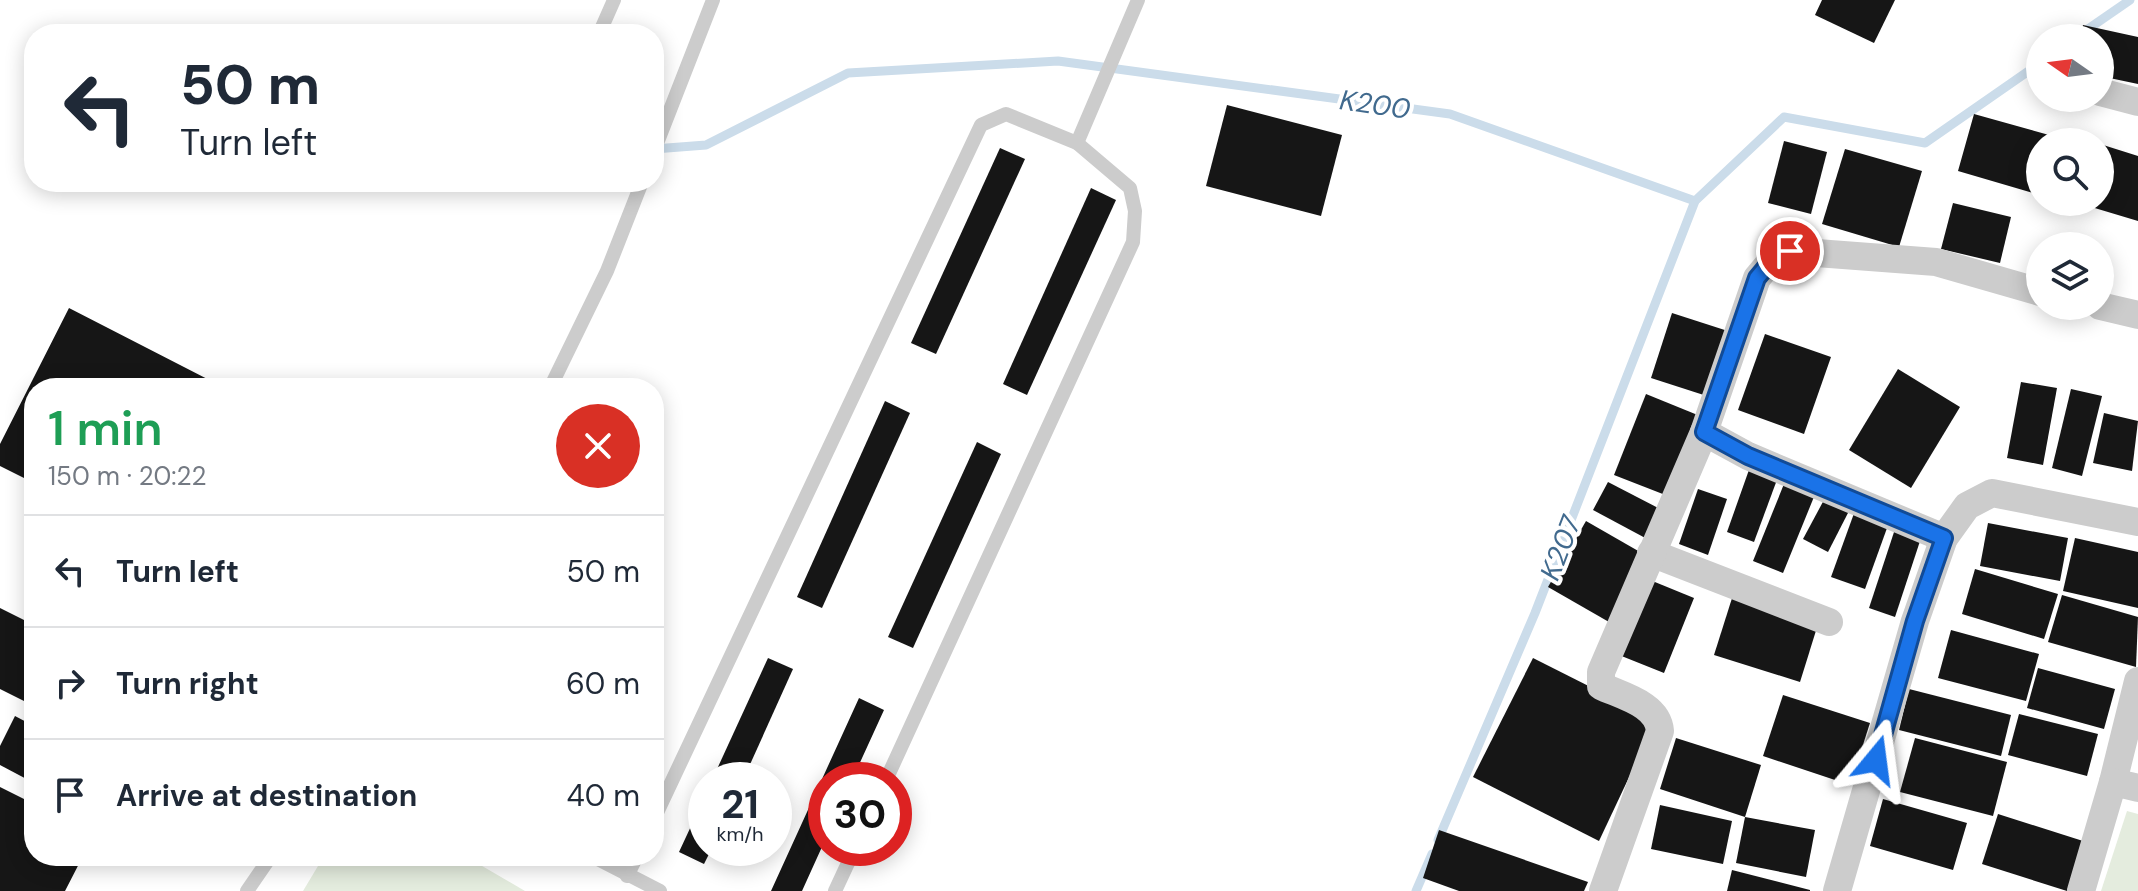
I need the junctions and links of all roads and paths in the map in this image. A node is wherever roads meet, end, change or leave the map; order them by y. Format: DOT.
graph roads {
  1 [pos="614,0"];
  2 [pos="713,0"];
  3 [pos="1138,0"];
  4 [pos="603,24"];
  5 [pos="2114,96"];
  6 [pos="2138,102"];
  7 [pos="664,124"];
  8 [pos="1077,143"];
  9 [pos="638,192"];
  10 [pos="2026,288"];
  11 [pos="2114,309"];
  12 [pos="2138,315"];
  13 [pos="555,378"];
  14 [pos="1704,432"];
  15 [pos="2138,522"];
  16 [pos="1944,538"];
  17 [pos="1651,553"];
  18 [pos="1829,622"];
  19 [pos="2138,681"];
  20 [pos="894,762"];
  21 [pos="2126,785"];
  22 [pos="664,798"];
  23 [pos="264,866"];
  24 [pos="610,866"];
  25 [pos="632,866"];
  26 [pos="847,866"];
  27 [pos="627,876"];
  28 [pos="247,891"];
  29 [pos="660,891"];
  30 [pos="835,891"];
  31 [pos="1603,891"];
  32 [pos="1837,891"];
  33 [pos="2081,891"];
  1 -- 4 [label="lane"];
  2 -- 7 [label="lane"];
  3 -- 8 [label="lane"];
  5 -- 6 [label="street"];
  8 -- 20 [label="lane"];
  8 -- 22 [label="lane"];
  9 -- 13 [label="lane"];
  10 -- 14 [label="street"];
  11 -- 12 [label="street"];
  14 -- 16 [label="street"];
  14 -- 17 [label="street"];
  15 -- 16 [label="street"];
  16 -- 32 [label="street"];
  17 -- 18 [label="street"];
  17 -- 31 [label="street"];
  19 -- 21 [label="street"];
  21 -- 33 [label="street"];
  23 -- 28 [label="lane"];
  24 -- 27 [label="lane"];
  25 -- 27 [label="lane"];
  26 -- 30 [label="lane"];
  27 -- 29 [label="lane"];
}
